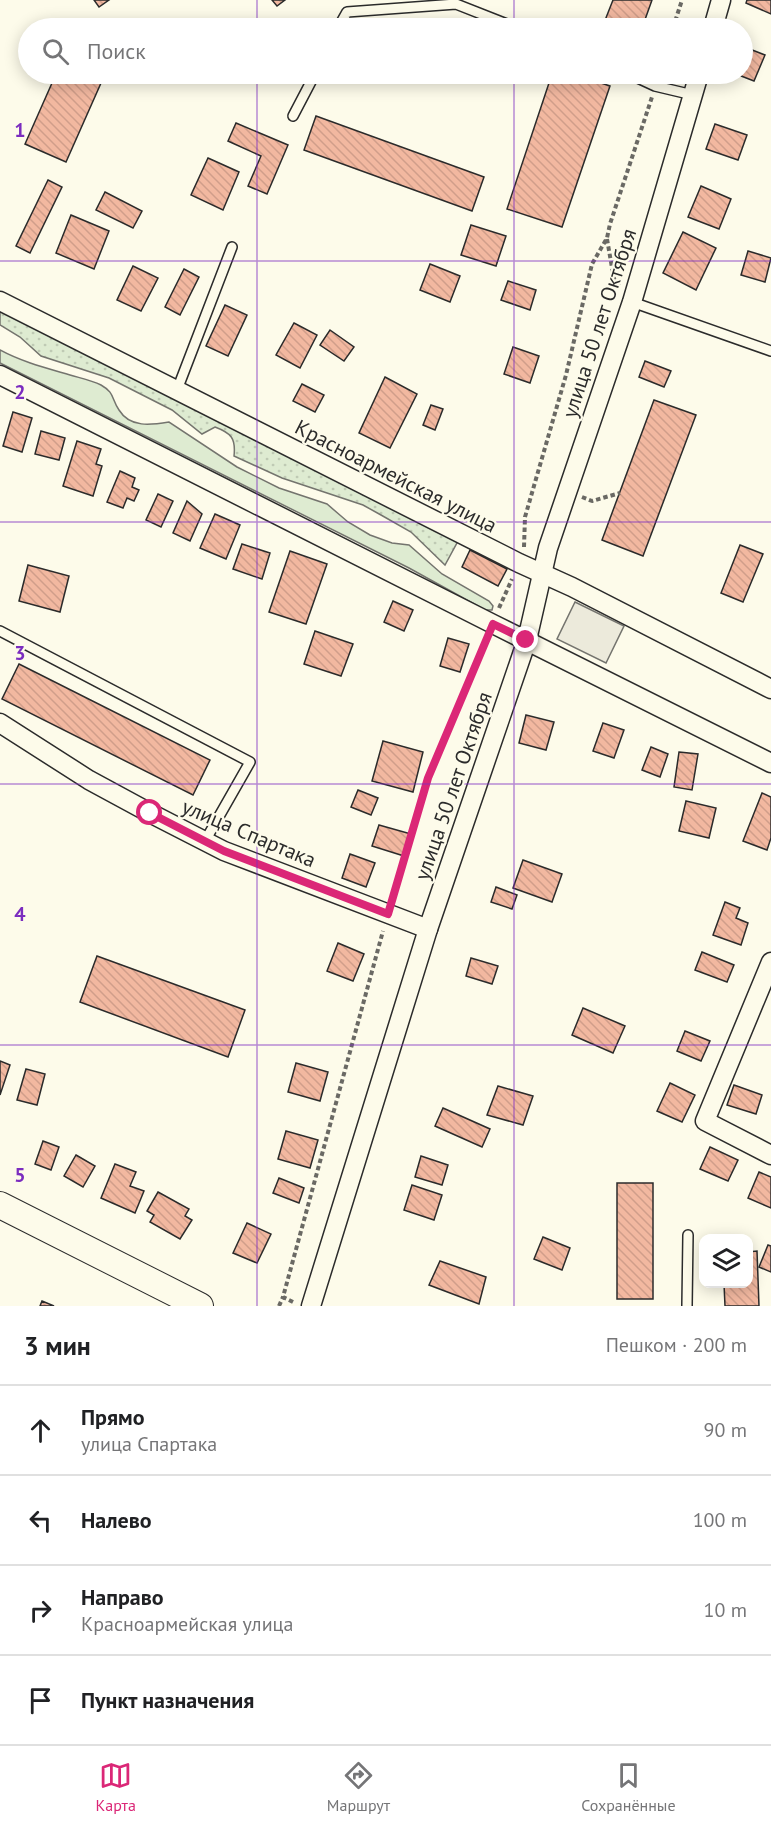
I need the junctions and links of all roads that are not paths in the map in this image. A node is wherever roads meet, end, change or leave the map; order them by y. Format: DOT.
graph roads {
  1 [pos="721,0"];
  2 [pos="344,18"];
  3 [pos="492,18"];
  4 [pos="716,18"];
  5 [pos="310,84"];
  6 [pos="650,84"];
  7 [pos="696,84"];
  8 [pos="693,95"];
  9 [pos="293,116"];
  10 [pos="232,247"];
  11 [pos="0,301"];
  12 [pos="632,302"];
  13 [pos="771,351"];
  14 [pos="0,375"];
  15 [pos="177,390"];
  16 [pos="543,574"];
  17 [pos="0,631"];
  18 [pos="526,640"];
  19 [pos="771,689"];
  20 [pos="0,723"];
  21 [pos="771,763"];
  22 [pos="205,841"];
  23 [pos="428,928"];
  24 [pos="771,962"];
  25 [pos="771,1155"];
  26 [pos="0,1205"];
  27 [pos="688,1235"];
  28 [pos="200,1306"];
  29 [pos="310,1306"];
  30 [pos="687,1306"];
  1 -- 4 [label="street"];
  2 -- 3 [label="lane"];
  5 -- 9 [label="lane"];
  6 -- 8 [label="lane"];
  7 -- 8 [label="street, улица 50 лет Октября"];
  8 -- 12 [label="street, улица 50 лет Октября"];
  10 -- 15 [label="lane"];
  11 -- 15 [label="street, Красноармейская улица"];
  12 -- 13 [label="lane"];
  12 -- 16 [label="street, улица 50 лет Октября"];
  14 -- 18 [label="street"];
  15 -- 16 [label="street, Красноармейская улица"];
  16 -- 18 [label="street, улица 50 лет Октября"];
  16 -- 19 [label="street, Красноармейская улица"];
  17 -- 22 [label="lane"];
  18 -- 21 [label="street"];
  18 -- 23 [label="street, улица 50 лет Октября"];
  20 -- 22 [label="street, улица Спартака"];
  22 -- 23 [label="street, улица Спартака"];
  23 -- 29 [label="street, улица 50 лет Октября"];
  24 -- 25 [label="street"];
  26 -- 28 [label="main road"];
  27 -- 30 [label="lane"];
}
